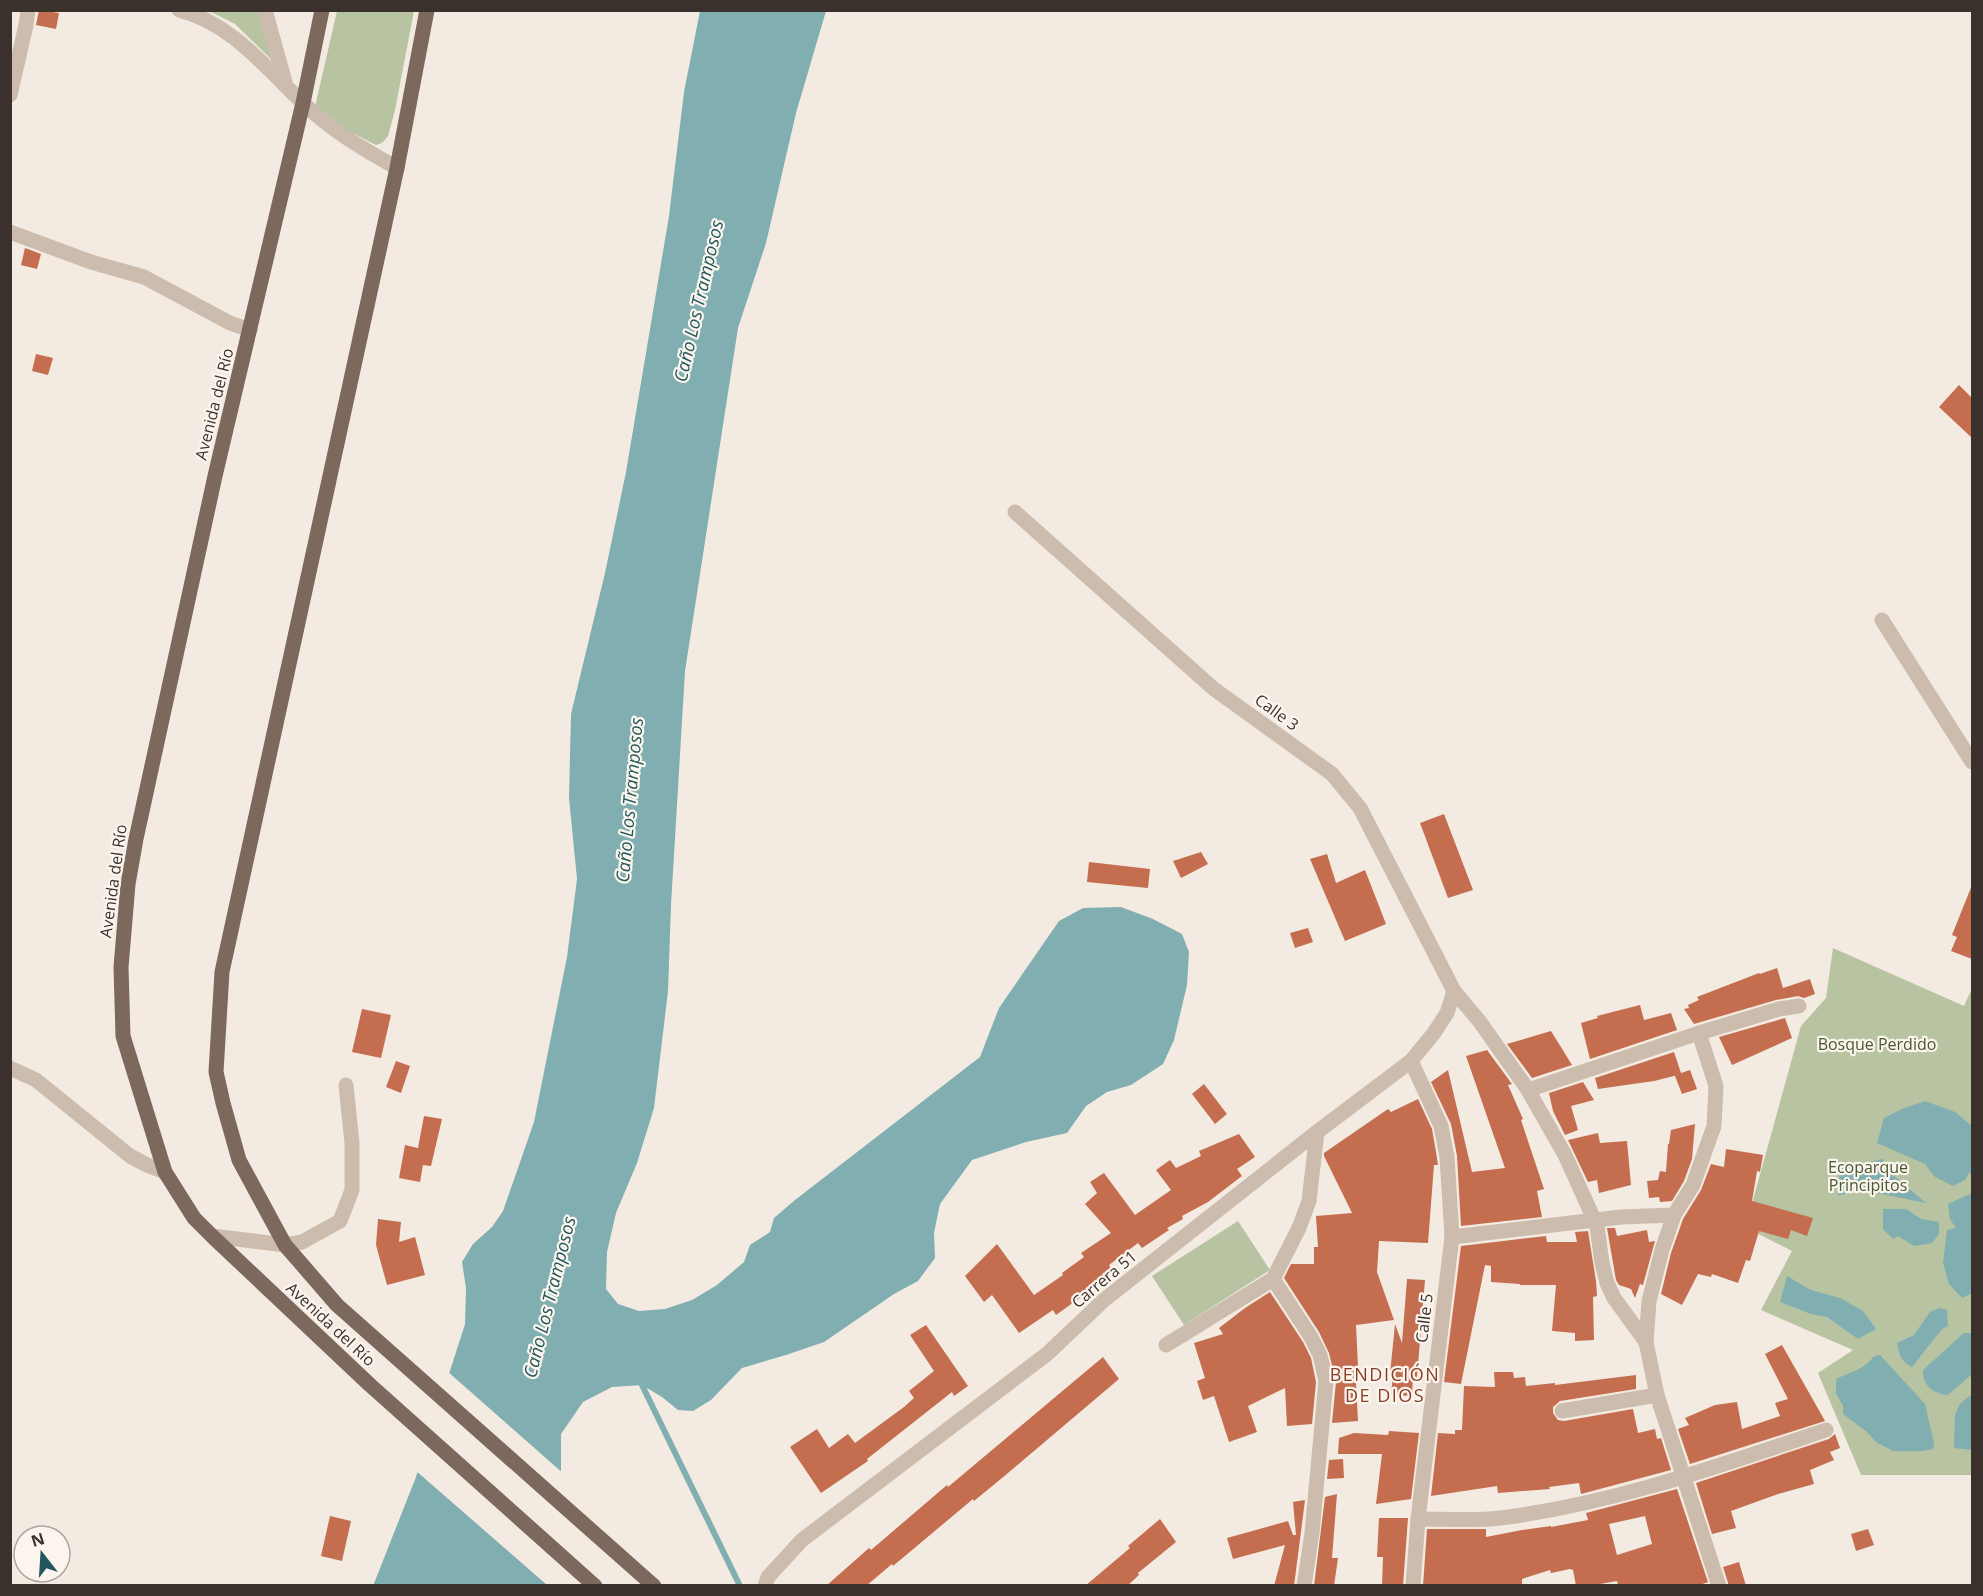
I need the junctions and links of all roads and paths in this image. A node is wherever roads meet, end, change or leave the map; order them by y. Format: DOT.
graph roads {
  1 [pos="27,10"];
  2 [pos="179,10"];
  3 [pos="265,10"];
  4 [pos="322,10"];
  5 [pos="427,10"];
  6 [pos="285,85"];
  7 [pos="10,95"];
  8 [pos="303,104"];
  9 [pos="397,168"];
  10 [pos="10,232"];
  11 [pos="250,330"];
  12 [pos="1016,512"];
  13 [pos="1882,620"];
  14 [pos="1972,762"];
  15 [pos="1454,990"];
  16 [pos="1799,1006"];
  17 [pos="1699,1033"];
  18 [pos="1411,1061"];
  19 [pos="10,1068"];
  20 [pos="346,1084"];
  21 [pos="1528,1090"];
  22 [pos="1317,1132"];
  23 [pos="165,1173"];
  24 [pos="1674,1215"];
  25 [pos="1595,1220"];
  26 [pos="212,1236"];
  27 [pos="1452,1237"];
  28 [pos="285,1245"];
  29 [pos="1274,1279"];
  30 [pos="1646,1342"];
  31 [pos="1166,1345"];
  32 [pos="1657,1395"];
  33 [pos="1562,1411"];
  34 [pos="1826,1430"];
  35 [pos="1685,1478"];
  36 [pos="1418,1519"];
  37 [pos="593,1583"];
  38 [pos="654,1586"];
  39 [pos="765,1586"];
  40 [pos="1304,1586"];
  41 [pos="1413,1586"];
  42 [pos="1719,1586"];
  1 -- 7 [label="street"];
  2 -- 6 [label="street"];
  3 -- 6 [label="street"];
  4 -- 8 [label="main road, Avenida del Río"];
  5 -- 9 [label="main road, Avenida del Río"];
  6 -- 8 [label="street"];
  8 -- 9 [label="street"];
  8 -- 11 [label="main road, Avenida del Río"];
  9 -- 28 [label="main road, Avenida del Río"];
  10 -- 11 [label="street"];
  11 -- 23 [label="main road, Avenida del Río"];
  12 -- 15 [label="street, Calle 3"];
  13 -- 14 [label="street"];
  15 -- 18 [label="street, Carrera 51"];
  15 -- 21 [label="street, Calle 3"];
  16 -- 17 [label="street"];
  17 -- 21 [label="street"];
  17 -- 24 [label="street"];
  18 -- 22 [label="street, Carrera 51"];
  18 -- 27 [label="street, Calle 5"];
  19 -- 23 [label="street"];
  20 -- 28 [label="street"];
  21 -- 25 [label="street, Calle 3"];
  22 -- 29 [label="street"];
  22 -- 39 [label="street, Carrera 51"];
  23 -- 26 [label="main road, Avenida del Río"];
  24 -- 25 [label="street"];
  24 -- 30 [label="street"];
  25 -- 27 [label="street"];
  25 -- 30 [label="street, Calle 3"];
  26 -- 28 [label="street"];
  26 -- 37 [label="main road, Avenida del Río"];
  27 -- 36 [label="street, Calle 5"];
  28 -- 38 [label="main road, Avenida del Río"];
  29 -- 31 [label="street"];
  29 -- 40 [label="street"];
  30 -- 32 [label="street"];
  32 -- 33 [label="street"];
  32 -- 35 [label="street"];
  34 -- 35 [label="street"];
  35 -- 36 [label="street"];
  35 -- 42 [label="street"];
  36 -- 41 [label="street, Calle 5"];
}
